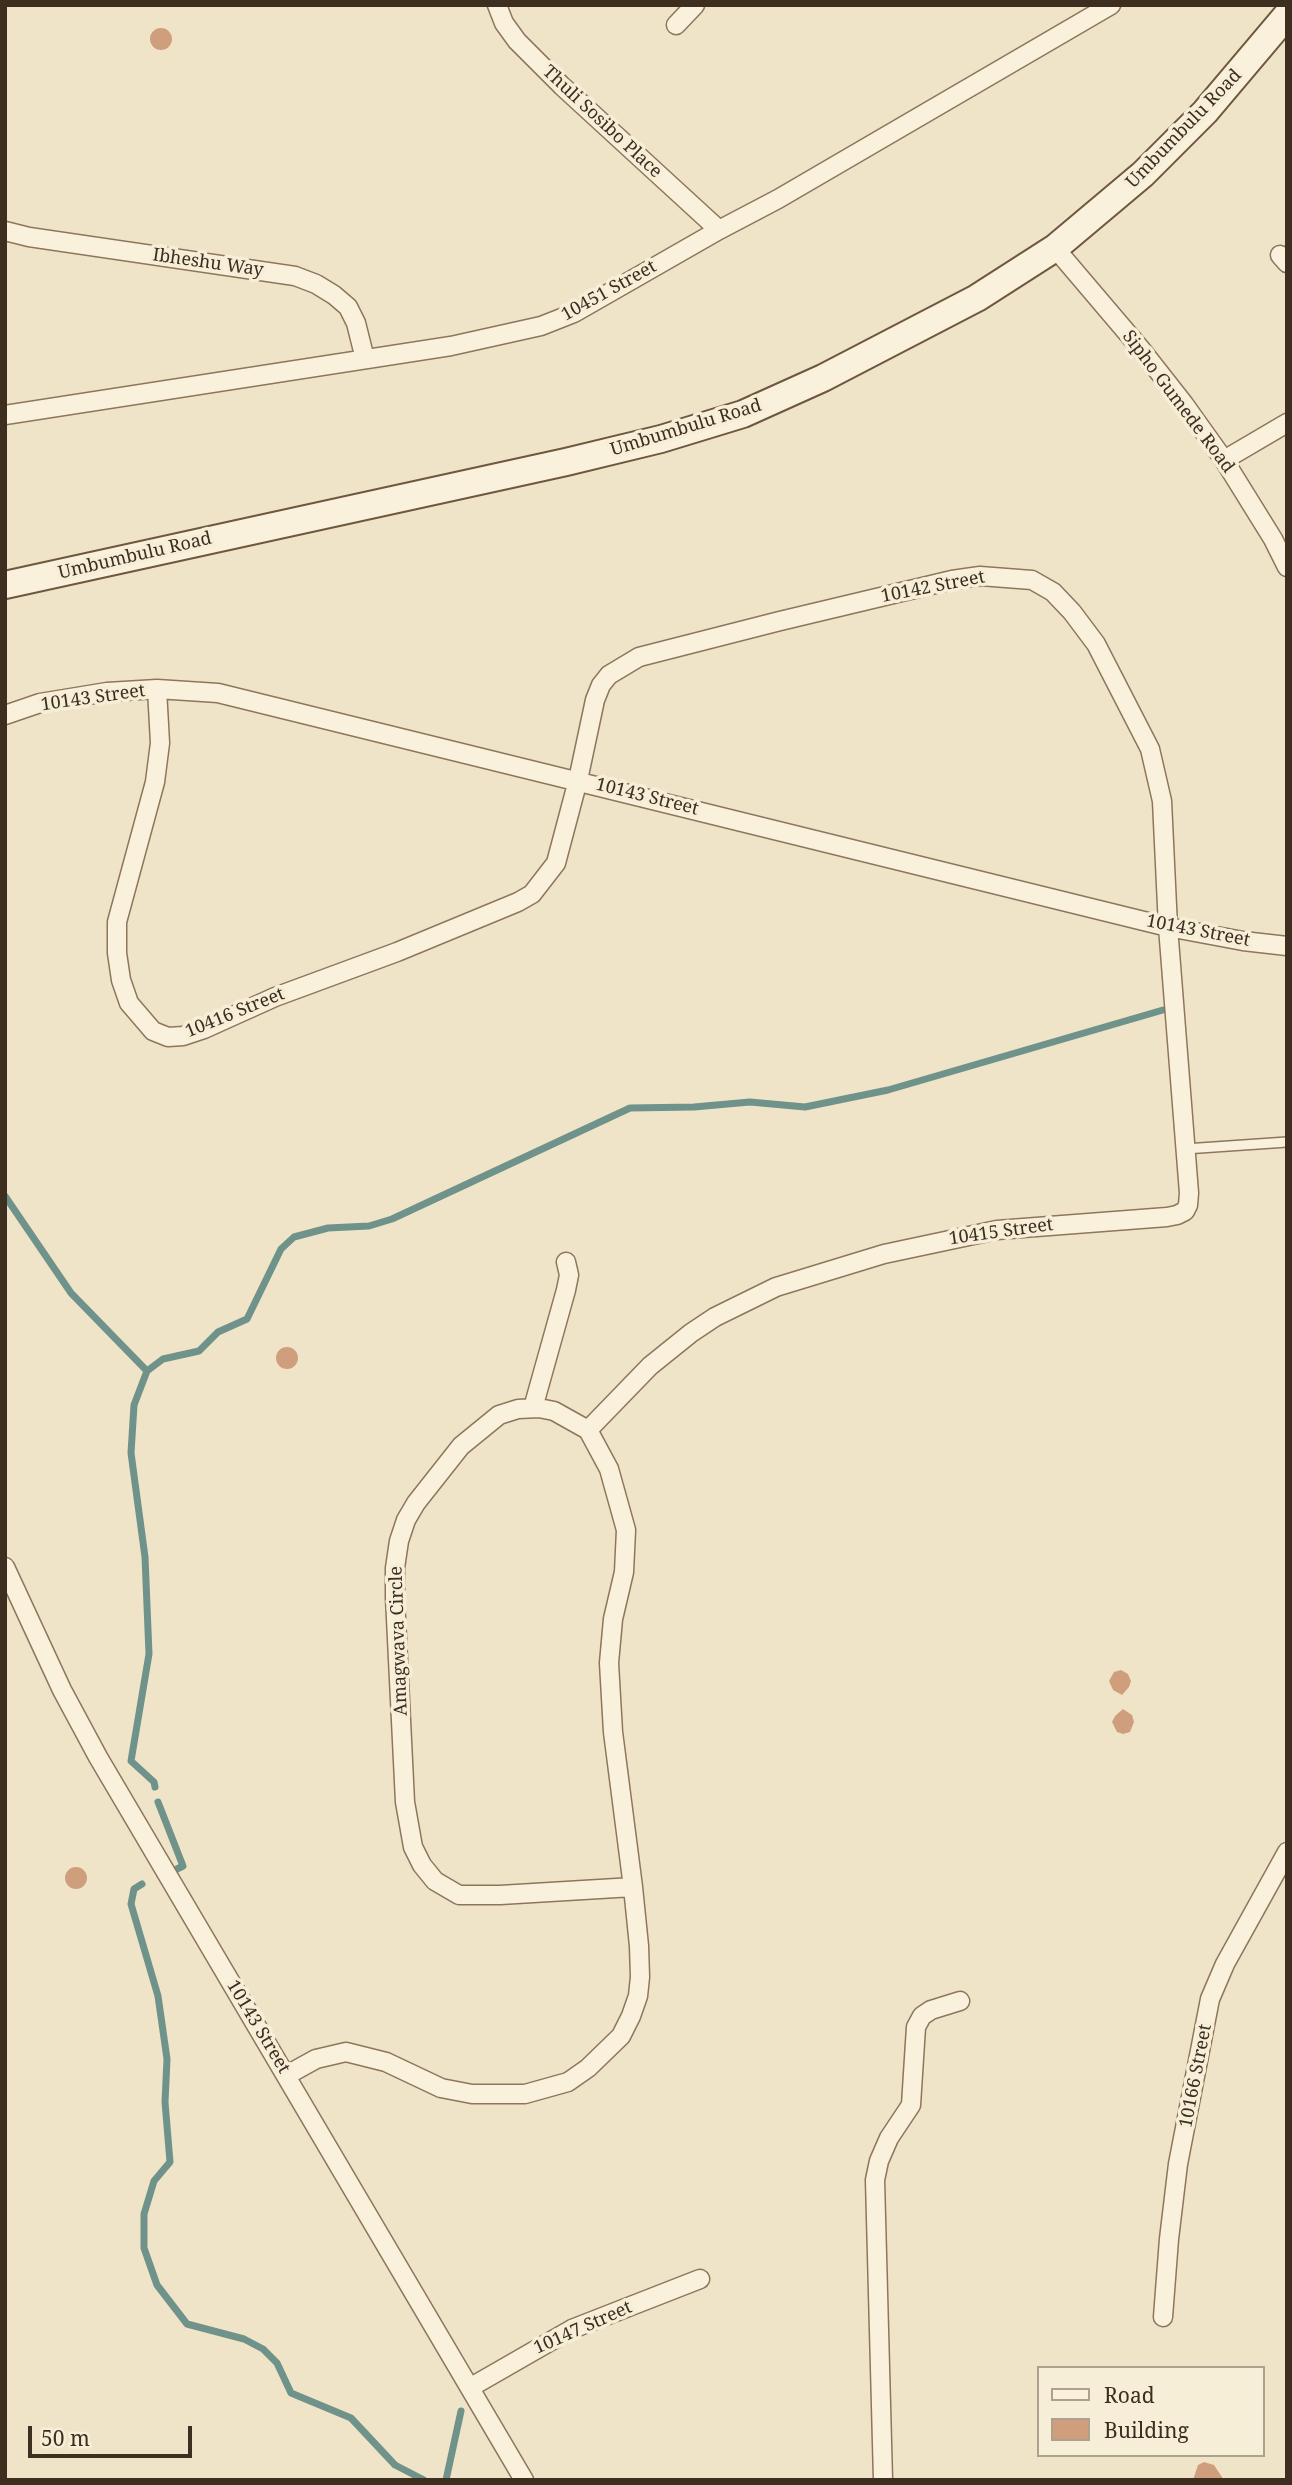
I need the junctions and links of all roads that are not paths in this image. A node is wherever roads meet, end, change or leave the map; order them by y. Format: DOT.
graph roads {
  1 [pos="497,5"];
  2 [pos="695,5"];
  3 [pos="1111,5"];
  4 [pos="1287,15"];
  5 [pos="676,25"];
  6 [pos="719,230"];
  7 [pos="5,231"];
  8 [pos="1055,248"];
  9 [pos="365,359"];
  10 [pos="5,415"];
  11 [pos="1287,424"];
  12 [pos="1224,460"];
  13 [pos="1287,567"];
  14 [pos="5,585"];
  15 [pos="157,689"];
  16 [pos="5,715"];
  17 [pos="578,780"];
  18 [pos="1168,926"];
  19 [pos="1287,946"];
  20 [pos="1287,1142"];
  21 [pos="1185,1149"];
  22 [pos="566,1262"];
  23 [pos="533,1408"];
  24 [pos="588,1430"];
  25 [pos="5,1567"];
  26 [pos="1287,1852"];
  27 [pos="633,1887"];
  28 [pos="960,2001"];
  29 [pos="287,2075"];
  30 [pos="700,2279"];
  31 [pos="1163,2317"];
  32 [pos="471,2387"];
  33 [pos="524,2480"];
  34 [pos="883,2480"];
  1 -- 6 [label="street, Thuli Sosibo Place"];
  2 -- 5 [label="street"];
  3 -- 6 [label="street, 10451 Street"];
  4 -- 8 [label="main road, Umbumbulu Road"];
  6 -- 9 [label="street, 10451 Street"];
  7 -- 9 [label="street, Ibheshu Way"];
  8 -- 12 [label="street, Sipho Gumede Road"];
  8 -- 14 [label="main road, Umbumbulu Road"];
  9 -- 10 [label="street, 10451 Street"];
  11 -- 12 [label="street"];
  12 -- 13 [label="street, Sipho Gumede Road"];
  15 -- 16 [label="street, 10143 Street"];
  15 -- 17 [label="street, 10143 Street"];
  15 -- 17 [label="street, 10416 Street"];
  17 -- 18 [label="street, 10143 Street"];
  17 -- 18 [label="street, 10142 Street"];
  18 -- 19 [label="street, 10143 Street"];
  18 -- 21 [label="street, 10415 Street"];
  20 -- 21 [label="lane"];
  21 -- 24 [label="street, 10415 Street"];
  22 -- 23 [label="street"];
  23 -- 24 [label="street, Amagwava Circle"];
  23 -- 27 [label="street, Amagwava Circle"];
  24 -- 27 [label="street"];
  25 -- 29 [label="street, 10143 Street"];
  26 -- 31 [label="street, 10166 Street"];
  27 -- 29 [label="street"];
  28 -- 34 [label="street"];
  29 -- 32 [label="street, 10143 Street"];
  30 -- 32 [label="street, 10147 Street"];
  32 -- 33 [label="street, 10143 Street"];
}
